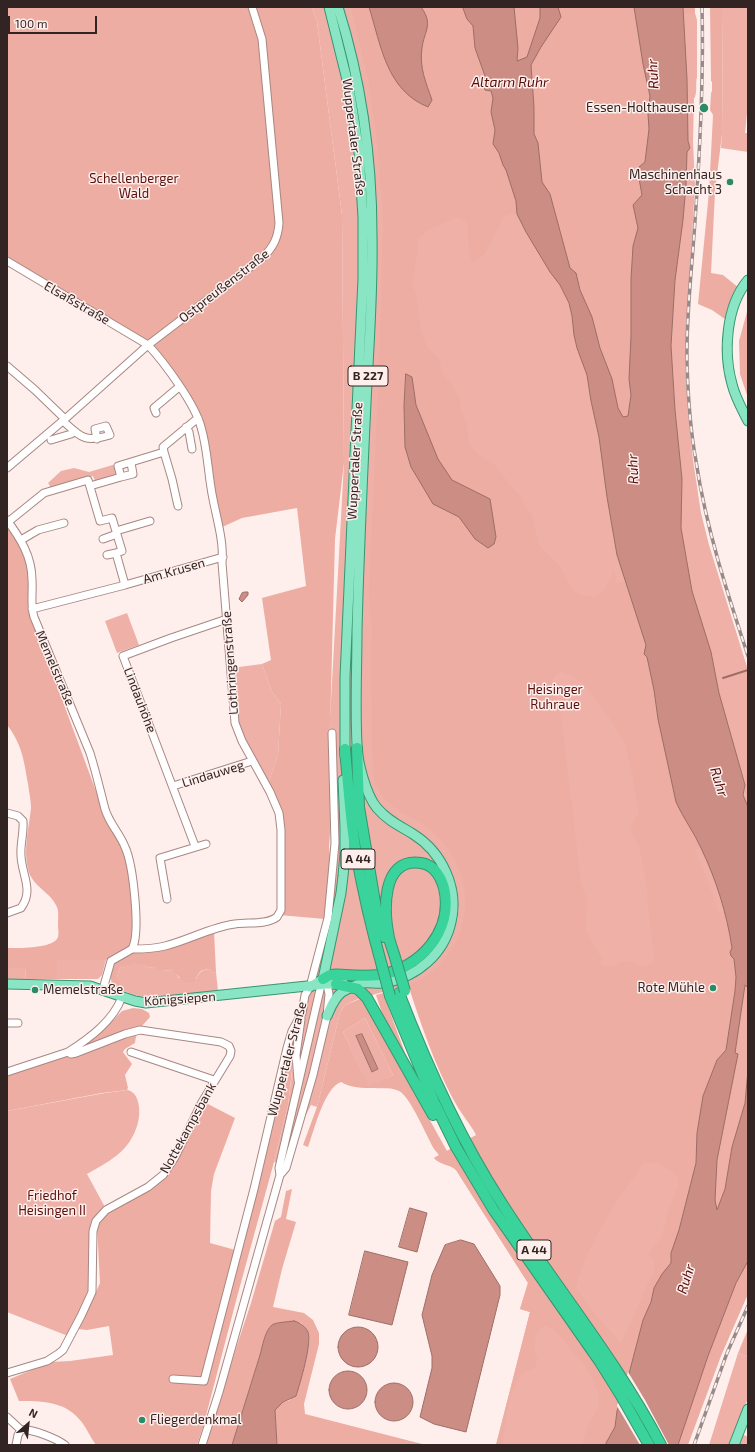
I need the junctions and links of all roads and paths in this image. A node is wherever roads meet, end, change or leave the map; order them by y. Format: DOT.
graph roads {
  1 [pos="252,7"];
  2 [pos="329,7"];
  3 [pos="338,7"];
  4 [pos="7,261"];
  5 [pos="748,280"];
  6 [pos="148,345"];
  7 [pos="7,366"];
  8 [pos="179,387"];
  9 [pos="156,413"];
  10 [pos="198,418"];
  11 [pos="64,420"];
  12 [pos="748,421"];
  13 [pos="186,427"];
  14 [pos="74,431"];
  15 [pos="98,439"];
  16 [pos="51,440"];
  17 [pos="192,449"];
  18 [pos="164,452"];
  19 [pos="130,463"];
  20 [pos="7,468"];
  21 [pos="121,477"];
  22 [pos="90,486"];
  23 [pos="178,506"];
  24 [pos="8,521"];
  25 [pos="150,521"];
  26 [pos="64,523"];
  27 [pos="117,532"];
  28 [pos="103,538"];
  29 [pos="21,540"];
  30 [pos="116,553"];
  31 [pos="108,555"];
  32 [pos="223,557"];
  33 [pos="125,586"];
  34 [pos="32,609"];
  35 [pos="227,619"];
  36 [pos="332,733"];
  37 [pos="357,748"];
  38 [pos="345,750"];
  39 [pos="252,761"];
  40 [pos="173,786"];
  41 [pos="7,813"];
  42 [pos="206,844"];
  43 [pos="195,846"];
  44 [pos="167,899"];
  45 [pos="7,913"];
  46 [pos="132,949"];
  47 [pos="390,964"];
  48 [pos="326,983"];
  49 [pos="362,983"];
  50 [pos="7,984"];
  51 [pos="310,987"];
  52 [pos="352,988"];
  53 [pos="103,989"];
  54 [pos="398,993"];
  55 [pos="122,996"];
  56 [pos="302,1013"];
  57 [pos="327,1016"];
  58 [pos="7,1023"];
  59 [pos="18,1023"];
  60 [pos="68,1052"];
  61 [pos="131,1052"];
  62 [pos="7,1072"];
  63 [pos="214,1080"];
  64 [pos="299,1085"];
  65 [pos="461,1145"];
  66 [pos="280,1174"];
  67 [pos="7,1373"];
  68 [pos="173,1379"];
  69 [pos="748,1409"];
  70 [pos="7,1417"];
  71 [pos="745,1424"];
  72 [pos="21,1430"];
  73 [pos="16,1445"];
  74 [pos="65,1445"];
  75 [pos="202,1445"];
  76 [pos="649,1445"];
  77 [pos="661,1445"];
  78 [pos="734,1445"];
  1 -- 6 [label="street, Ostpreußenstraße"];
  2 -- 38 [label="main road, Wuppertaler Straße / B 227"];
  3 -- 37 [label="main road, Wuppertaler Straße / B 227"];
  4 -- 6 [label="street, Elsaßstraße"];
  5 -- 12 [label="main road"];
  6 -- 8 [label="street, Lothringenstraße"];
  6 -- 11 [label="street, Ostpreußenstraße"];
  7 -- 11 [label="street"];
  8 -- 9 [label="street"];
  8 -- 10 [label="street, Lothringenstraße"];
  10 -- 13 [label="street"];
  10 -- 32 [label="street, Lothringenstraße"];
  11 -- 14 [label="street"];
  11 -- 20 [label="street, Ostpreußenstraße"];
  13 -- 17 [label="street"];
  13 -- 18 [label="street"];
  14 -- 15 [label="street"];
  14 -- 16 [label="street"];
  18 -- 19 [label="street"];
  18 -- 23 [label="street"];
  19 -- 21 [label="street"];
  19 -- 21 [label="street"];
  21 -- 22 [label="street"];
  22 -- 24 [label="street, Memelstraße"];
  22 -- 27 [label="street"];
  24 -- 29 [label="street, Memelstraße"];
  25 -- 27 [label="street"];
  26 -- 29 [label="street"];
  27 -- 28 [label="street"];
  27 -- 30 [label="street, Am Krusen"];
  29 -- 34 [label="street, Memelstraße"];
  30 -- 31 [label="street"];
  30 -- 33 [label="street, Am Krusen"];
  32 -- 33 [label="street, Am Krusen"];
  32 -- 35 [label="street, Lothringenstraße"];
  33 -- 34 [label="street, Am Krusen"];
  34 -- 46 [label="street, Memelstraße"];
  35 -- 39 [label="street, Lothringenstraße"];
  35 -- 40 [label="street, Lindauhöhe"];
  36 -- 51 [label="street, Wuppertaler Straße"];
  37 -- 47 [label="highway, A 44"];
  37 -- 49 [label="main road, Wuppertaler Straße"];
  38 -- 47 [label="highway, A 44"];
  38 -- 48 [label="main road, Wuppertaler Straße"];
  39 -- 40 [label="street, Lindauweg"];
  39 -- 46 [label="street, Lothringenstraße"];
  40 -- 43 [label="street, Lindauhöhe"];
  41 -- 45 [label="street"];
  42 -- 43 [label="street"];
  43 -- 44 [label="street"];
  46 -- 53 [label="street"];
  47 -- 48 [label="highway"];
  47 -- 54 [label="highway, A 44, bridge"];
  47 -- 54 [label="highway, bridge"];
  48 -- 49 [label="main road, Wuppertaler Straße"];
  48 -- 51 [label="main road, Königsiepen"];
  48 -- 52 [label="highway"];
  48 -- 57 [label="street, Wuppertaler Straße"];
  48 -- 64 [label="street, Wuppertaler Straße"];
  49 -- 52 [label="main road"];
  50 -- 53 [label="main road, Königsiepen"];
  51 -- 55 [label="main road, Königsiepen"];
  51 -- 56 [label="street, Wuppertaler Straße"];
  52 -- 57 [label="main road"];
  52 -- 65 [label="highway"];
  53 -- 55 [label="main road, Königsiepen"];
  54 -- 65 [label="highway, A 44"];
  54 -- 65 [label="highway, A 44"];
  55 -- 60 [label="street"];
  56 -- 64 [label="street"];
  56 -- 68 [label="street, Wuppertaler Straße"];
  57 -- 66 [label="street, Wuppertaler Straße"];
  58 -- 59 [label="street"];
  60 -- 62 [label="street"];
  60 -- 63 [label="street, Nottekampsbank"];
  61 -- 63 [label="street"];
  63 -- 67 [label="street, Nottekampsbank"];
  64 -- 66 [label="street, Wuppertaler Straße"];
  65 -- 76 [label="highway, A 44"];
  65 -- 77 [label="highway, A 44"];
  66 -- 75 [label="street, Wuppertaler Straße"];
  69 -- 71 [label="main road"];
  70 -- 72 [label="street"];
  71 -- 78 [label="main road"];
  72 -- 73 [label="street"];
  72 -- 74 [label="street"];
}
